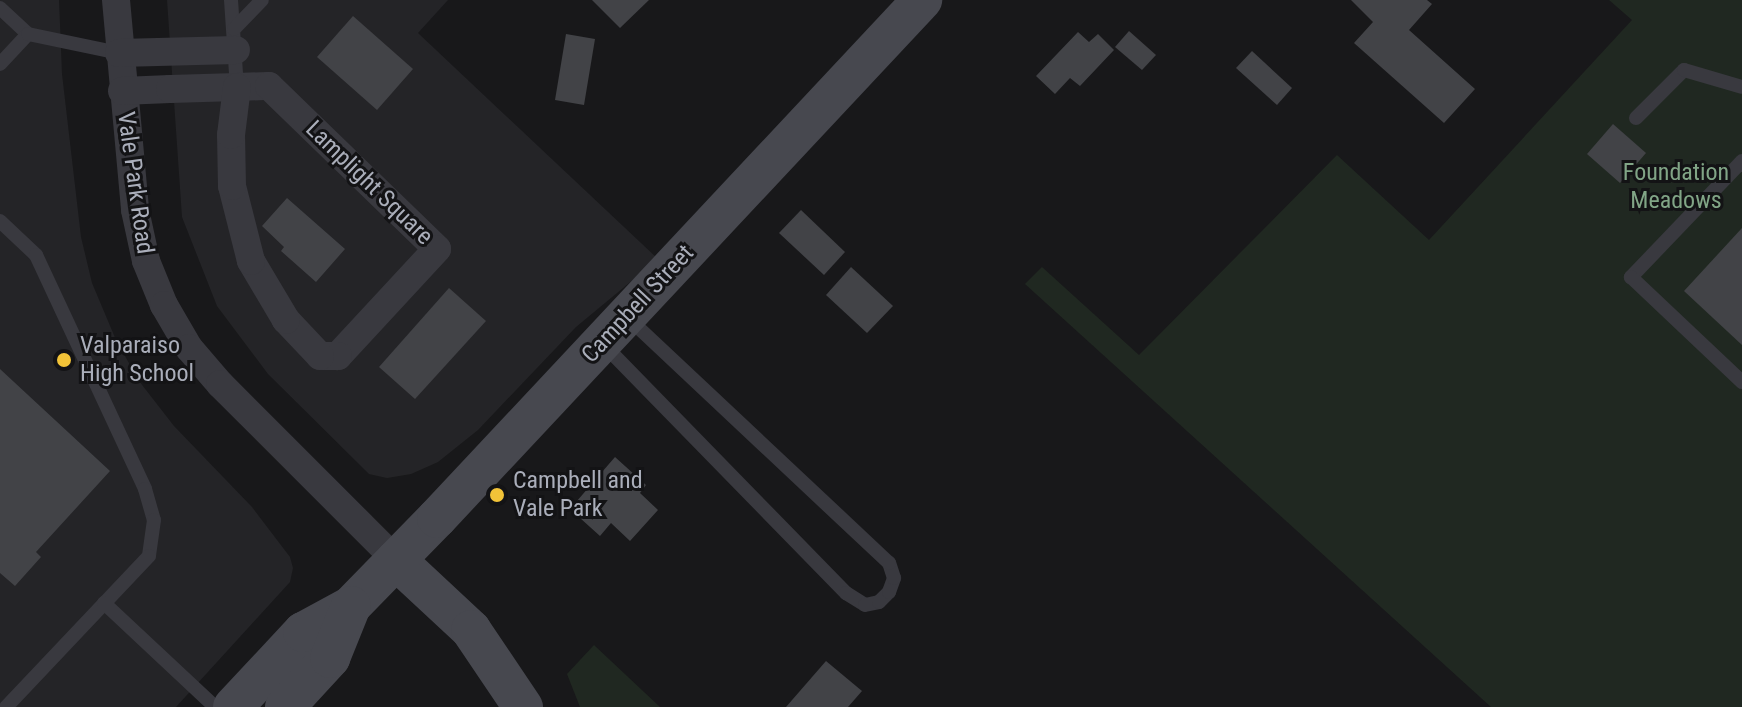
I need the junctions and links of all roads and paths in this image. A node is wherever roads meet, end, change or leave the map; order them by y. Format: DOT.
graph roads {
  1 [pos="116,0"];
  2 [pos="231,0"];
  3 [pos="262,0"];
  4 [pos="922,0"];
  5 [pos="0,8"];
  6 [pos="28,34"];
  7 [pos="235,39"];
  8 [pos="119,53"];
  9 [pos="0,64"];
  10 [pos="237,87"];
  11 [pos="1742,87"];
  12 [pos="122,91"];
  13 [pos="1636,118"];
  14 [pos="1742,161"];
  15 [pos="0,221"];
  16 [pos="615,330"];
  17 [pos="1742,382"];
  18 [pos="396,560"];
  19 [pos="104,603"];
  20 [pos="351,606"];
  21 [pos="6,707"];
  22 [pos="215,707"];
  23 [pos="233,707"];
  24 [pos="285,707"];
  25 [pos="523,707"];
  1 -- 8 [label="street, Vale Park Road"];
  2 -- 7 [label="lane"];
  3 -- 7 [label="lane"];
  4 -- 16 [label="main road, Campbell Street"];
  5 -- 6 [label="lane"];
  6 -- 8 [label="lane"];
  6 -- 9 [label="lane"];
  7 -- 8 [label="street"];
  7 -- 10 [label="lane"];
  8 -- 12 [label="street, Vale Park Road"];
  10 -- 10 [label="street, Lamplight Square"];
  10 -- 12 [label="street, Lamplight Square"];
  11 -- 13 [label="lane"];
  12 -- 18 [label="street, Vale Park Road"];
  14 -- 17 [label="lane"];
  15 -- 19 [label="lane"];
  16 -- 16 [label="lane"];
  16 -- 18 [label="main road, Campbell Street"];
  18 -- 20 [label="main road, Campbell Street"];
  18 -- 25 [label="main road"];
  19 -- 21 [label="lane"];
  19 -- 22 [label="lane"];
  20 -- 23 [label="main road, Campbell Street"];
  20 -- 24 [label="main road, Campbell Street"];
}
